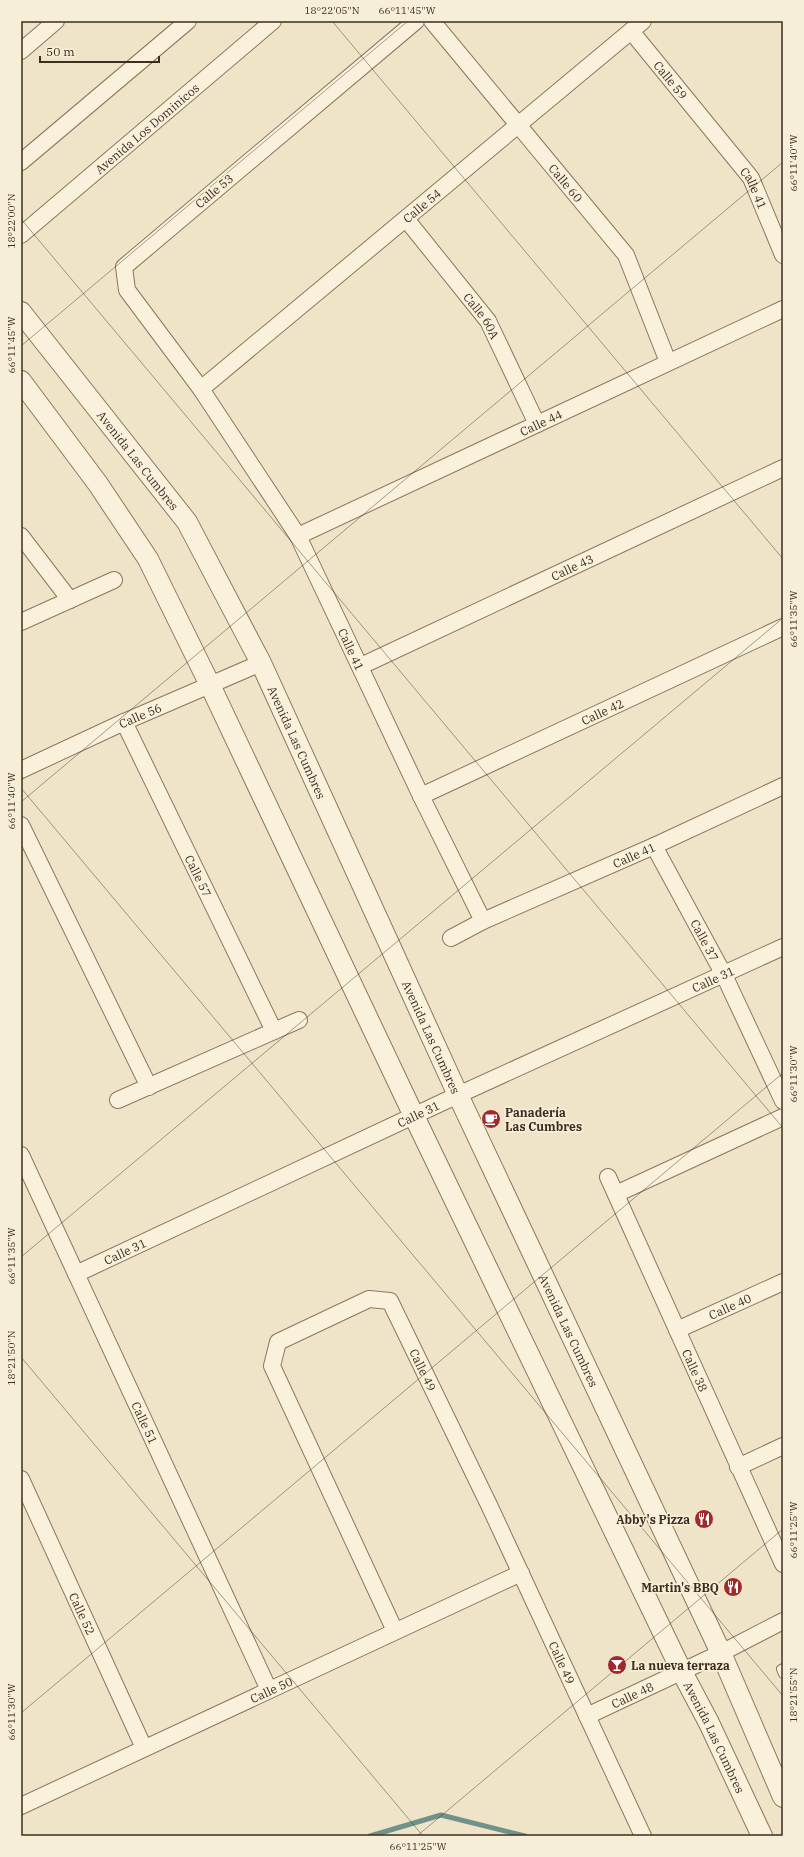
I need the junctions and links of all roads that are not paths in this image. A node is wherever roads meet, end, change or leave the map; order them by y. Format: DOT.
graph roads {
  1 [pos="56,21"];
  2 [pos="188,21"];
  3 [pos="273,21"];
  4 [pos="416,21"];
  5 [pos="432,21"];
  6 [pos="637,26"];
  7 [pos="21,51"];
  8 [pos="519,125"];
  9 [pos="711,130"];
  10 [pos="21,162"];
  11 [pos="406,219"];
  12 [pos="21,236"];
  13 [pos="783,255"];
  14 [pos="783,309"];
  15 [pos="21,312"];
  16 [pos="668,362"];
  17 [pos="21,381"];
  18 [pos="201,390"];
  19 [pos="537,424"];
  20 [pos="783,468"];
  21 [pos="21,536"];
  22 [pos="298,536"];
  23 [pos="114,580"];
  24 [pos="70,600"];
  25 [pos="21,622"];
  26 [pos="783,627"];
  27 [pos="261,663"];
  28 [pos="361,666"];
  29 [pos="210,685"];
  30 [pos="124,722"];
  31 [pos="21,770"];
  32 [pos="783,786"];
  33 [pos="421,796"];
  34 [pos="21,825"];
  35 [pos="654,846"];
  36 [pos="483,920"];
  37 [pos="451,938"];
  38 [pos="783,946"];
  39 [pos="724,975"];
  40 [pos="299,1020"];
  41 [pos="274,1031"];
  42 [pos="149,1087"];
  43 [pos="458,1095"];
  44 [pos="118,1100"];
  45 [pos="783,1101"];
  46 [pos="414,1116"];
  47 [pos="783,1117"];
  48 [pos="21,1155"];
  49 [pos="25,1173"];
  50 [pos="608,1177"];
  51 [pos="616,1194"];
  52 [pos="76,1274"];
  53 [pos="783,1282"];
  54 [pos="677,1330"];
  55 [pos="783,1446"];
  56 [pos="738,1467"];
  57 [pos="21,1479"];
  58 [pos="783,1564"];
  59 [pos="521,1573"];
  60 [pos="783,1621"];
  61 [pos="395,1631"];
  62 [pos="721,1653"];
  63 [pos="783,1668"];
  64 [pos="682,1672"];
  65 [pos="783,1674"];
  66 [pos="269,1690"];
  67 [pos="588,1716"];
  68 [pos="144,1748"];
  69 [pos="783,1797"];
  70 [pos="21,1806"];
  71 [pos="643,1836"];
  72 [pos="762,1836"];
  1 -- 7 [label="street"];
  2 -- 10 [label="street"];
  3 -- 12 [label="street, Avenida Los Dominicos"];
  4 -- 18 [label="street, Calle 53"];
  5 -- 8 [label="street, Calle 60"];
  6 -- 8 [label="street, Calle 54"];
  6 -- 9 [label="street, Calle 59"];
  8 -- 11 [label="street, Calle 54"];
  8 -- 16 [label="street, Calle 60"];
  9 -- 13 [label="street, Calle 41"];
  11 -- 18 [label="street, Calle 54"];
  11 -- 19 [label="street, Calle 60A"];
  14 -- 16 [label="street, Calle 44"];
  15 -- 27 [label="street, Avenida Las Cumbres"];
  16 -- 19 [label="street, Calle 44"];
  17 -- 29 [label="street, Avenida Las Cumbres"];
  18 -- 22 [label="street, Calle 41"];
  19 -- 22 [label="street, Calle 44"];
  20 -- 28 [label="street, Calle 43"];
  21 -- 24 [label="street"];
  22 -- 28 [label="street, Calle 41"];
  23 -- 24 [label="street"];
  24 -- 25 [label="street"];
  26 -- 33 [label="street, Calle 42"];
  27 -- 29 [label="street, Calle 56"];
  27 -- 43 [label="street, Avenida Las Cumbres"];
  28 -- 33 [label="street, Calle 41"];
  29 -- 30 [label="street, Calle 56"];
  29 -- 46 [label="street, Avenida Las Cumbres"];
  30 -- 31 [label="street, Calle 56"];
  30 -- 41 [label="street, Calle 57"];
  32 -- 35 [label="street, Calle 41"];
  33 -- 36 [label="street, Calle 41"];
  34 -- 42 [label="street"];
  35 -- 36 [label="street, Calle 41"];
  35 -- 39 [label="street, Calle 37"];
  36 -- 37 [label="street, Calle 41"];
  38 -- 39 [label="street, Calle 31"];
  39 -- 43 [label="street, Calle 31"];
  39 -- 45 [label="street, Calle 37"];
  40 -- 41 [label="street"];
  41 -- 42 [label="street"];
  42 -- 44 [label="street"];
  43 -- 46 [label="street, Calle 31"];
  43 -- 62 [label="street, Avenida Las Cumbres"];
  46 -- 52 [label="street, Calle 31"];
  46 -- 64 [label="street, Avenida Las Cumbres"];
  47 -- 51 [label="street"];
  48 -- 49 [label="street, Calle 51"];
  49 -- 52 [label="street, Calle 51"];
  50 -- 51 [label="street, Calle 38"];
  51 -- 54 [label="street, Calle 38"];
  52 -- 66 [label="street, Calle 51"];
  53 -- 54 [label="street, Calle 40"];
  54 -- 56 [label="street, Calle 38"];
  55 -- 56 [label="street"];
  56 -- 58 [label="street, Calle 38"];
  57 -- 68 [label="street, Calle 52"];
  59 -- 61 [label="street, Calle 50"];
  59 -- 61 [label="street, Calle 49"];
  59 -- 67 [label="street, Calle 49"];
  60 -- 62 [label="street, Calle 48"];
  61 -- 66 [label="street, Calle 50"];
  62 -- 64 [label="street, Calle 48"];
  62 -- 69 [label="street, Avenida Las Cumbres"];
  63 -- 65 [label="lane"];
  64 -- 67 [label="street, Calle 48"];
  64 -- 72 [label="street, Avenida Las Cumbres"];
  66 -- 68 [label="street, Calle 50"];
  67 -- 71 [label="street, Calle 49"];
  68 -- 70 [label="street, Calle 50"];
}
